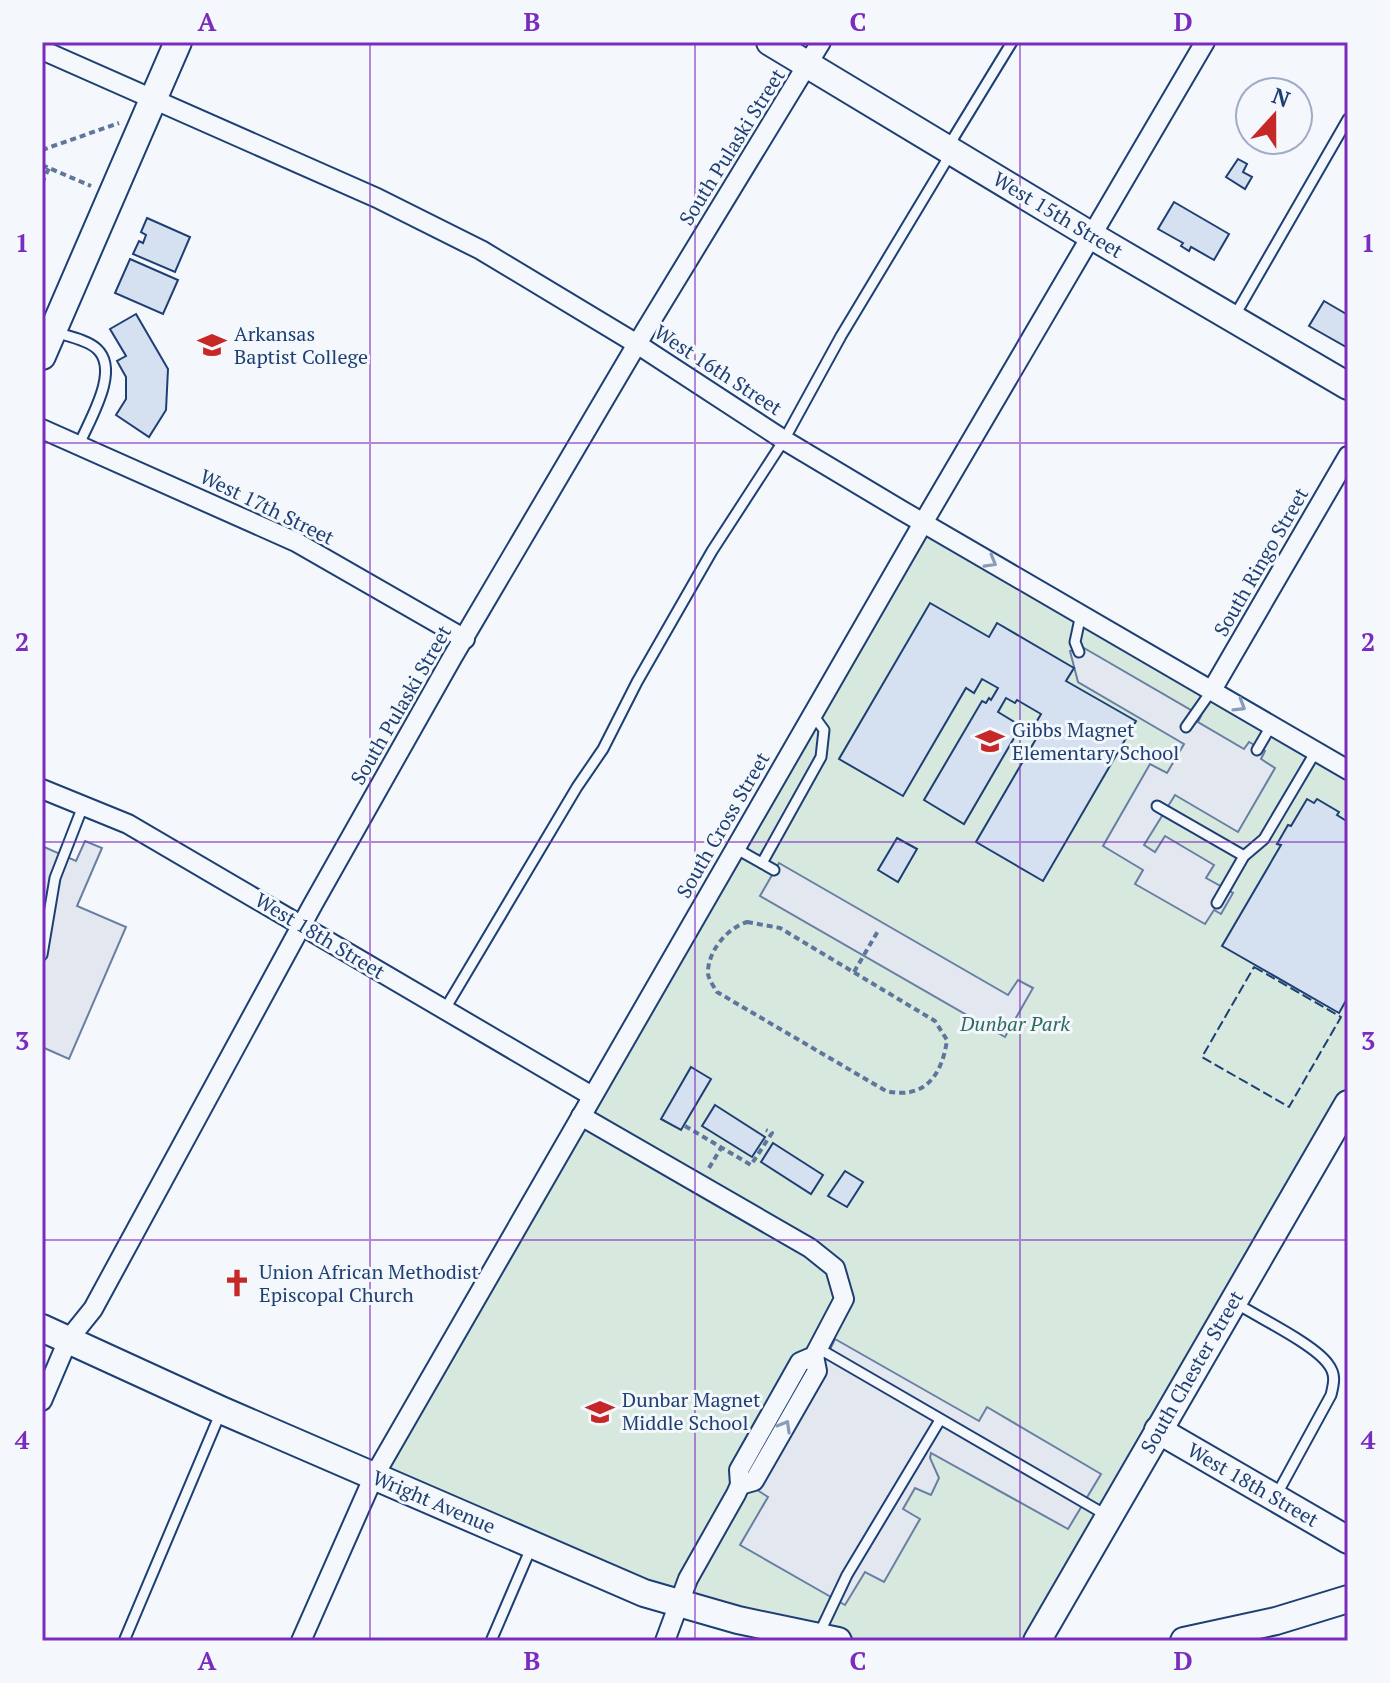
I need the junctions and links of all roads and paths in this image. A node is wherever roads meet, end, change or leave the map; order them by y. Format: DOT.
graph roads {
  1 [pos="178,42"];
  2 [pos="770,42"];
  3 [pos="1012,42"];
  4 [pos="1205,42"];
  5 [pos="53,49"];
  6 [pos="815,53"];
  7 [pos="153,98"];
  8 [pos="1348,119"];
  9 [pos="119,123"];
  10 [pos="42,150"];
  11 [pos="949,150"];
  12 [pos="42,165"];
  13 [pos="49,168"];
  14 [pos="42,183"];
  15 [pos="91,186"];
  16 [pos="1092,236"];
  17 [pos="1233,318"];
  18 [pos="53,331"];
  19 [pos="637,344"];
  20 [pos="42,356"];
  21 [pos="1348,386"];
  22 [pos="42,429"];
  23 [pos="784,440"];
  24 [pos="79,445"];
  25 [pos="1348,456"];
  26 [pos="923,523"];
  27 [pos="1081,614"];
  28 [pos="465,639"];
  29 [pos="1079,652"];
  30 [pos="1212,690"];
  31 [pos="813,715"];
  32 [pos="1271,725"];
  33 [pos="1186,727"];
  34 [pos="1257,750"];
  35 [pos="1316,751"];
  36 [pos="1348,770"];
  37 [pos="42,789"];
  38 [pos="83,806"];
  39 [pos="1157,806"];
  40 [pos="735,848"];
  41 [pos="1244,856"];
  42 [pos="762,863"];
  43 [pos="774,870"];
  44 [pos="1217,903"];
  45 [pos="301,925"];
  46 [pos="878,931"];
  47 [pos="42,955"];
  48 [pos="854,972"];
  49 [pos="445,1009"];
  50 [pos="592,1096"];
  51 [pos="1348,1104"];
  52 [pos="581,1116"];
  53 [pos="685,1126"];
  54 [pos="766,1130"];
  55 [pos="722,1147"];
  56 [pos="700,1183"];
  57 [pos="1233,1302"];
  58 [pos="42,1328"];
  59 [pos="68,1340"];
  60 [pos="816,1352"];
  61 [pos="42,1401"];
  62 [pos="221,1410"];
  63 [pos="940,1420"];
  64 [pos="1158,1430"];
  65 [pos="374,1476"];
  66 [pos="1275,1498"];
  67 [pos="1109,1516"];
  68 [pos="1348,1540"];
  69 [pos="532,1545"];
  70 [pos="1348,1599"];
  71 [pos="678,1603"];
  72 [pos="828,1639"];
  73 [pos="124,1641"];
  74 [pos="301,1641"];
  75 [pos="491,1641"];
  76 [pos="665,1641"];
  77 [pos="1037,1641"];
  78 [pos="1184,1641"];
  1 -- 7 [label="main road"];
  2 -- 6 [label="main road, West 15th Street"];
  3 -- 11 [label="lane"];
  4 -- 16 [label="street, South Cross Street"];
  5 -- 7 [label="street, West 16th Street"];
  6 -- 11 [label="main road, West 15th Street"];
  6 -- 19 [label="street, South Pulaski Street"];
  7 -- 18 [label="main road"];
  7 -- 19 [label="street, West 16th Street"];
  8 -- 17 [label="lane"];
  9 -- 10 [label="path"];
  11 -- 16 [label="main road, West 15th Street"];
  11 -- 23 [label="lane"];
  12 -- 13 [label="path"];
  13 -- 14 [label="path"];
  13 -- 15 [label="path"];
  16 -- 17 [label="main road, West 15th Street"];
  16 -- 26 [label="street, South Cross Street"];
  17 -- 21 [label="main road, West 15th Street"];
  18 -- 20 [label="main road"];
  18 -- 24 [label="lane"];
  19 -- 23 [label="street, West 16th Street"];
  19 -- 28 [label="street, South Pulaski Street"];
  22 -- 24 [label="street, West 17th Street"];
  23 -- 26 [label="street, West 16th Street"];
  23 -- 49 [label="lane"];
  24 -- 28 [label="street, West 17th Street"];
  25 -- 30 [label="street, South Ringo Street"];
  26 -- 27 [label="street, West 16th Street, one-way"];
  26 -- 31 [label="street, South Cross Street"];
  27 -- 29 [label="lane"];
  27 -- 30 [label="street, West 16th Street"];
  28 -- 45 [label="street, South Pulaski Street"];
  30 -- 32 [label="street, West 16th Street, one-way"];
  30 -- 33 [label="lane"];
  31 -- 40 [label="street, South Cross Street"];
  31 -- 42 [label="lane"];
  32 -- 34 [label="lane"];
  32 -- 35 [label="street, West 16th Street"];
  35 -- 36 [label="street, West 16th Street"];
  35 -- 41 [label="lane"];
  37 -- 38 [label="street, West 18th Street"];
  38 -- 45 [label="street, West 18th Street"];
  38 -- 47 [label="lane"];
  39 -- 41 [label="lane"];
  40 -- 42 [label="lane"];
  40 -- 50 [label="street, South Cross Street"];
  41 -- 44 [label="lane"];
  42 -- 43 [label="lane"];
  45 -- 49 [label="street, West 18th Street"];
  45 -- 59 [label="street, South Pulaski Street"];
  46 -- 48 [label="path"];
  48 -- 48 [label="path"];
  49 -- 50 [label="street, West 18th Street"];
  50 -- 52 [label="street, South Cross Street"];
  51 -- 57 [label="main road, South Chester Street"];
  52 -- 56 [label="street"];
  52 -- 65 [label="street, South Cross Street"];
  53 -- 55 [label="path"];
  54 -- 55 [label="path"];
  55 -- 56 [label="path"];
  56 -- 60 [label="street"];
  57 -- 64 [label="main road, South Chester Street"];
  57 -- 66 [label="lane"];
  58 -- 59 [label="main road, Wright Avenue"];
  59 -- 61 [label="street, South Pulaski Street"];
  59 -- 62 [label="main road, Wright Avenue"];
  60 -- 63 [label="lane"];
  60 -- 71 [label="street"];
  62 -- 65 [label="main road, Wright Avenue"];
  62 -- 73 [label="lane"];
  63 -- 67 [label="lane"];
  63 -- 72 [label="lane"];
  64 -- 66 [label="main road, West 18th Street"];
  64 -- 67 [label="main road, South Chester Street"];
  65 -- 69 [label="main road, Wright Avenue"];
  65 -- 74 [label="street, South Cross Street"];
  66 -- 68 [label="main road, West 18th Street"];
  67 -- 77 [label="main road, South Chester Street"];
  69 -- 71 [label="main road, Wright Avenue"];
  69 -- 75 [label="lane"];
  70 -- 78 [label="main road"];
  71 -- 72 [label="main road, Wright Avenue"];
  71 -- 76 [label="street"];
}
